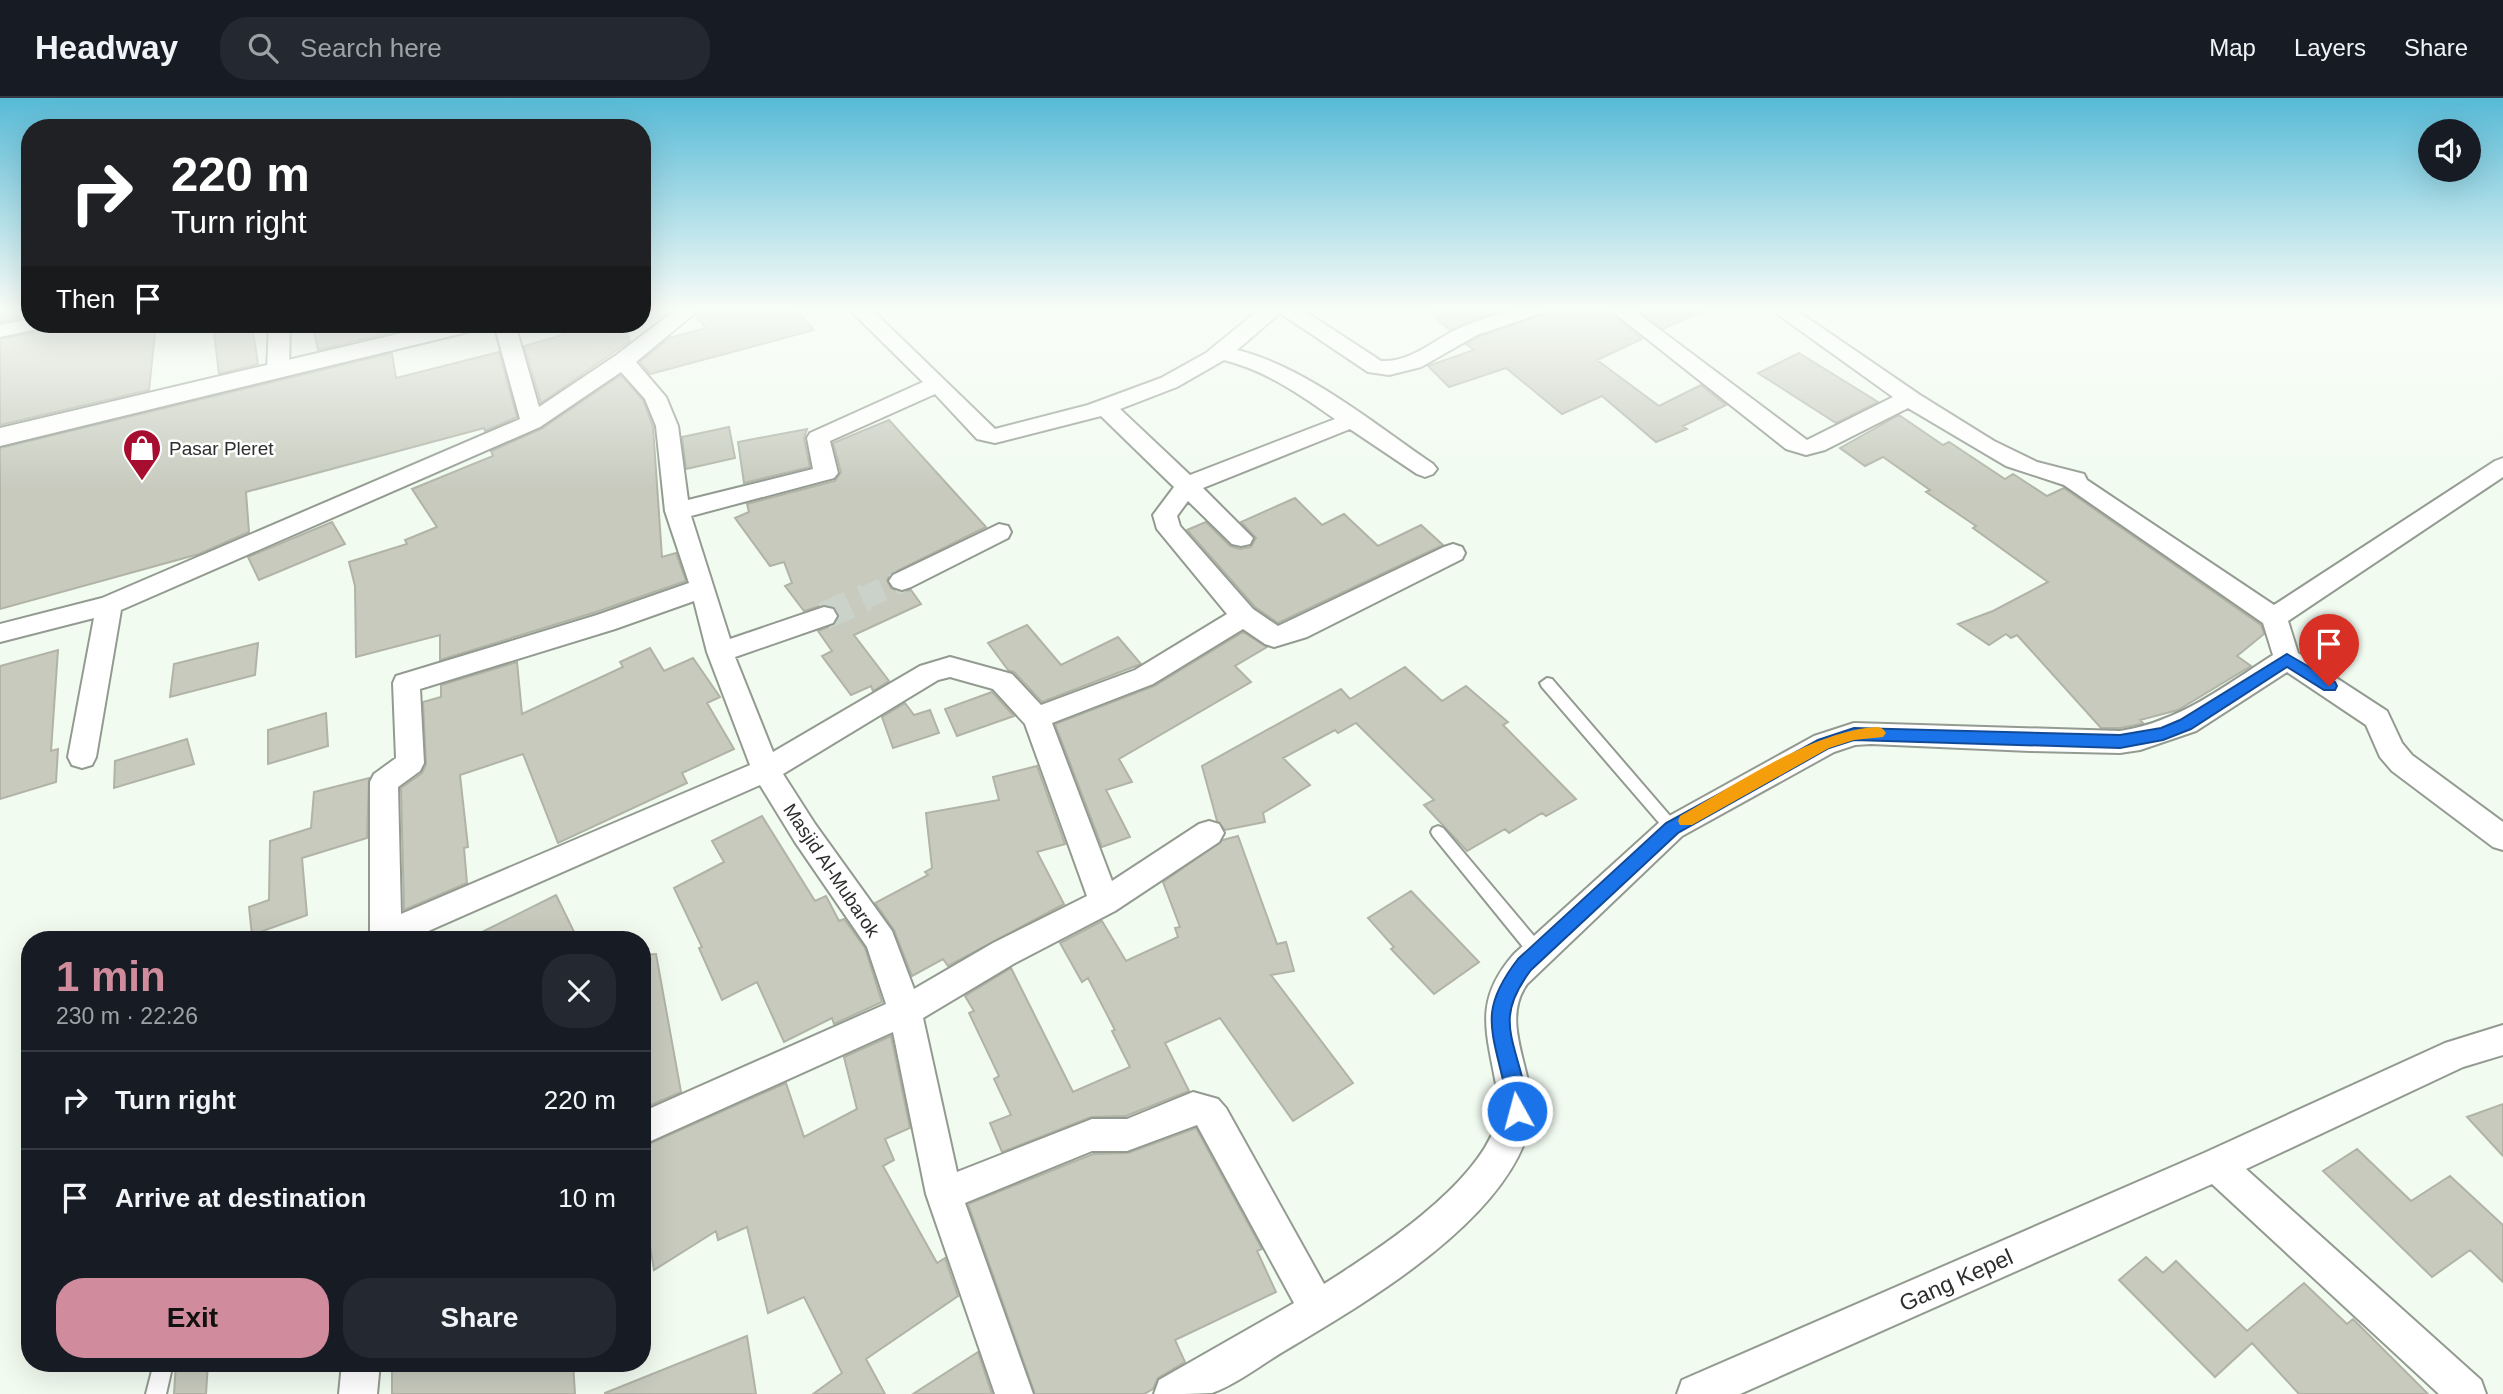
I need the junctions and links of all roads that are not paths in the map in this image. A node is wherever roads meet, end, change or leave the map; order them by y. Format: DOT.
graph roads {
  1 [pos="284,368"];
  2 [pos="517,368"];
  3 [pos="612,368"];
  4 [pos="630,368"];
  5 [pos="922,368"];
  6 [pos="1196,368"];
  7 [pos="1271,368"];
  8 [pos="1383,368"];
  9 [pos="1401,368"];
  10 [pos="1699,368"];
  11 [pos="1867,368"];
  12 [pos="278,370"];
  13 [pos="938,384"];
  14 [pos="1910,398"];
  15 [pos="1106,408"];
  16 [pos="1352,420"];
  17 [pos="532,422"];
  18 [pos="0,437"];
  19 [pos="2503,466"];
  20 [pos="1425,469"];
  21 [pos="1188,485"];
  22 [pos="677,511"];
  23 [pos="999,533"];
  24 [pos="1241,538"];
  25 [pos="1453,553"];
  26 [pos="902,581"];
  27 [pos="703,588"];
  28 [pos="109,605"];
  29 [pos="824,616"];
  30 [pos="1244,616"];
  31 [pos="2274,618"];
  32 [pos="0,633"];
  33 [pos="720,652"];
  34 [pos="2287,659"];
  35 [pos="1547,683"];
  36 [pos="1036,718"];
  37 [pos="82,757"];
  38 [pos="766,770"];
  39 [pos="1672,828"];
  40 [pos="1438,832"];
  41 [pos="1209,833"];
  42 [pos="2503,838"];
  43 [pos="1104,902"];
  44 [pos="386,931"];
  45 [pos="402,931"];
  46 [pos="1538,953"];
  47 [pos="905,1010"];
  48 [pos="2503,1040"];
  49 [pos="651,1125"];
  50 [pos="2216,1165"];
  51 [pos="944,1194"];
  52 [pos="1317,1309"];
  53 [pos="162,1372"];
  54 [pos="360,1372"];
  55 [pos="156,1394"];
  56 [pos="358,1394"];
  57 [pos="1014,1394"];
  58 [pos="1173,1394"];
  59 [pos="1696,1394"];
  60 [pos="2467,1394"];
  1 -- 12 [label="street"];
  2 -- 17 [label="street"];
  3 -- 17 [label="street"];
  4 -- 22 [label="street, Masjid Al-Mubarok"];
  5 -- 13 [label="street"];
  6 -- 15 [label="street"];
  7 -- 16 [label="street"];
  8 -- 9 [label="street"];
  10 -- 14 [label="street"];
  11 -- 14 [label="street"];
  12 -- 18 [label="street"];
  13 -- 15 [label="street"];
  13 -- 22 [label="street"];
  14 -- 31 [label="street"];
  15 -- 21 [label="street"];
  16 -- 20 [label="street"];
  16 -- 21 [label="street"];
  17 -- 28 [label="street"];
  19 -- 31 [label="street"];
  21 -- 24 [label="street"];
  21 -- 30 [label="street"];
  22 -- 27 [label="street, Masjid Al-Mubarok"];
  23 -- 26 [label="street"];
  25 -- 30 [label="street"];
  27 -- 33 [label="street, Masjid Al-Mubarok"];
  27 -- 44 [label="street"];
  28 -- 32 [label="street"];
  28 -- 37 [label="street"];
  29 -- 33 [label="street"];
  30 -- 36 [label="street"];
  31 -- 34 [label="street"];
  33 -- 38 [label="street, Masjid Al-Mubarok"];
  34 -- 39 [label="street"];
  34 -- 42 [label="street"];
  35 -- 39 [label="lane"];
  36 -- 38 [label="street"];
  36 -- 43 [label="street"];
  38 -- 45 [label="street"];
  38 -- 47 [label="street, Masjid Al-Mubarok"];
  39 -- 46 [label="street"];
  40 -- 46 [label="lane"];
  41 -- 43 [label="street"];
  43 -- 47 [label="street"];
  46 -- 52 [label="street"];
  47 -- 49 [label="street"];
  47 -- 51 [label="street, Masjid Al-Mubarok"];
  48 -- 50 [label="street, Gang Kepel"];
  50 -- 59 [label="street, Gang Kepel"];
  50 -- 60 [label="street"];
  51 -- 52 [label="street"];
  51 -- 57 [label="street, Masjid Al-Mubarok"];
  52 -- 58 [label="street"];
  53 -- 55 [label="lane"];
  54 -- 56 [label="street"];
}
